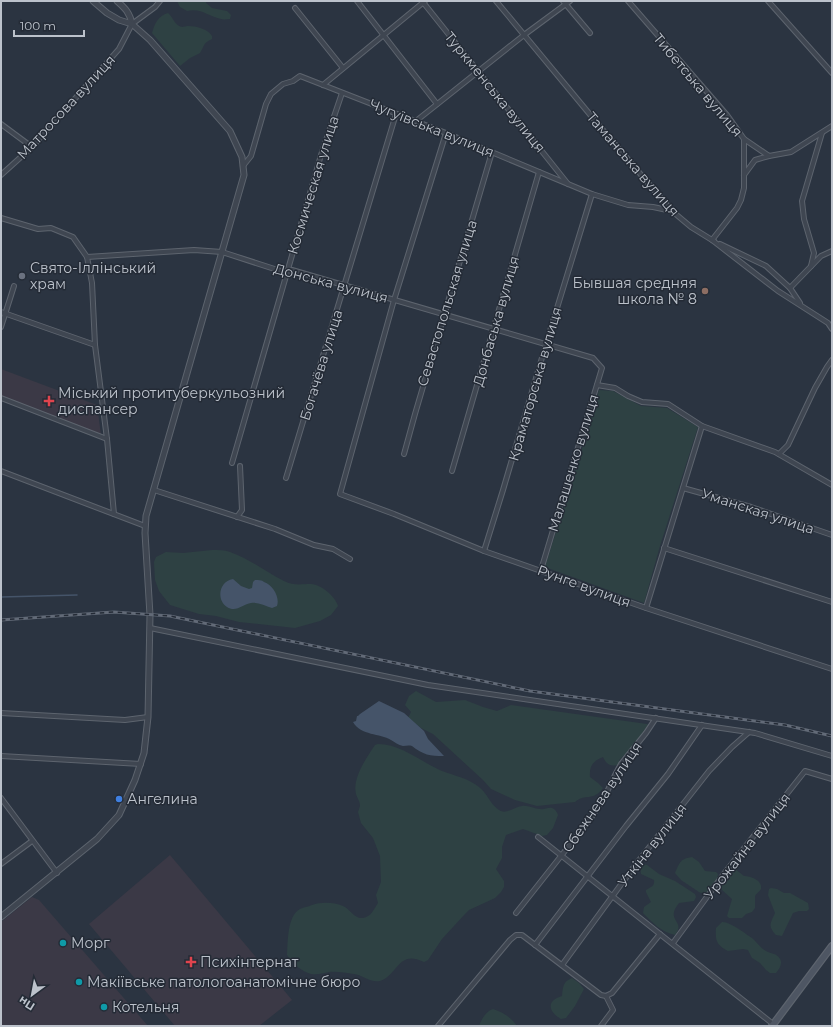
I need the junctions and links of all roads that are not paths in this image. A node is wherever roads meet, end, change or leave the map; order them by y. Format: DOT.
graph roads {
  1 [pos="93,1"];
  2 [pos="117,1"];
  3 [pos="160,1"];
  4 [pos="357,1"];
  5 [pos="496,1"];
  6 [pos="570,1"];
  7 [pos="628,1"];
  8 [pos="768,1"];
  9 [pos="423,2"];
  10 [pos="564,3"];
  11 [pos="295,8"];
  12 [pos="132,24"];
  13 [pos="590,34"];
  14 [pos="524,35"];
  15 [pos="383,36"];
  16 [pos="343,68"];
  17 [pos="478,72"];
  18 [pos="832,73"];
  19 [pos="323,85"];
  20 [pos="342,93"];
  21 [pos="437,104"];
  22 [pos="396,114"];
  23 [pos="416,121"];
  24 [pos="1,124"];
  25 [pos="832,126"];
  26 [pos="446,133"];
  27 [pos="822,133"];
  28 [pos="744,139"];
  29 [pos="32,147"];
  30 [pos="492,152"];
  31 [pos="769,156"];
  32 [pos="243,166"];
  33 [pos="539,172"];
  34 [pos="1,175"];
  35 [pos="744,175"];
  36 [pos="568,184"];
  37 [pos="592,194"];
  38 [pos="672,211"];
  39 [pos="1,218"];
  40 [pos="712,240"];
  41 [pos="832,251"];
  42 [pos="222,252"];
  43 [pos="87,257"];
  44 [pos="811,266"];
  45 [pos="287,273"];
  46 [pos="14,286"];
  47 [pos="344,286"];
  48 [pos="790,288"];
  49 [pos="394,300"];
  50 [pos="801,305"];
  51 [pos="1,312"];
  52 [pos="6,314"];
  53 [pos="444,315"];
  54 [pos="830,323"];
  55 [pos="1,327"];
  56 [pos="493,329"];
  57 [pos="832,329"];
  58 [pos="546,344"];
  59 [pos="95,345"];
  60 [pos="593,358"];
  61 [pos="832,360"];
  62 [pos="597,385"];
  63 [pos="1,398"];
  64 [pos="702,426"];
  65 [pos="107,439"];
  66 [pos="404,454"];
  67 [pos="779,454"];
  68 [pos="232,463"];
  69 [pos="240,466"];
  70 [pos="1,471"];
  71 [pos="452,471"];
  72 [pos="286,478"];
  73 [pos="832,485"];
  74 [pos="683,488"];
  75 [pos="154,490"];
  76 [pos="114,514"];
  77 [pos="237,517"];
  78 [pos="145,526"];
  79 [pos="832,536"];
  80 [pos="664,548"];
  81 [pos="484,551"];
  82 [pos="350,559"];
  83 [pos="541,570"];
  84 [pos="832,602"];
  85 [pos="646,608"];
  86 [pos="150,628"];
  87 [pos="832,669"];
  88 [pos="1,713"];
  89 [pos="148,717"];
  90 [pos="656,718"];
  91 [pos="702,725"];
  92 [pos="749,732"];
  93 [pos="1,756"];
  94 [pos="832,756"];
  95 [pos="140,764"];
  96 [pos="832,779"];
  97 [pos="1,798"];
  98 [pos="538,837"];
  99 [pos="32,841"];
  100 [pos="562,856"];
  101 [pos="1,864"];
  102 [pos="56,873"];
  103 [pos="588,876"];
  104 [pos="613,896"];
  105 [pos="516,913"];
  106 [pos="1,917"];
  107 [pos="660,934"];
  108 [pos="673,943"];
  109 [pos="535,945"];
  110 [pos="832,946"];
  111 [pos="562,965"];
  112 [pos="606,996"];
  113 [pos="772,1025"];
  114 [pos="438,1026"];
  115 [pos="600,1026"];
  1 -- 12 [label="street"];
  2 -- 12 [label="street"];
  3 -- 12 [label="street, Матросова вулиця"];
  4 -- 15 [label="street"];
  5 -- 14 [label="street, Таманська вулиця"];
  6 -- 10 [label="street"];
  7 -- 28 [label="street, Тибетська вулиця"];
  8 -- 18 [label="street"];
  9 -- 15 [label="street"];
  9 -- 17 [label="street, Туркменська вулиця"];
  10 -- 13 [label="street"];
  10 -- 14 [label="street"];
  11 -- 16 [label="street"];
  12 -- 29 [label="street, Матросова вулиця"];
  12 -- 32 [label="street"];
  14 -- 17 [label="street"];
  14 -- 38 [label="street, Таманська вулиця"];
  15 -- 16 [label="street"];
  15 -- 21 [label="street"];
  16 -- 19 [label="street"];
  17 -- 21 [label="street"];
  17 -- 36 [label="street, Туркменська вулиця"];
  19 -- 20 [label="street, Чугуївська вулиця"];
  19 -- 32 [label="street, Чугуївська вулиця"];
  20 -- 22 [label="street, Чугуївська вулиця"];
  20 -- 45 [label="street, Космическая улица"];
  21 -- 23 [label="street"];
  22 -- 23 [label="street, Чугуївська вулиця"];
  22 -- 47 [label="street, Богачёва улица"];
  23 -- 26 [label="street, Чугуївська вулиця"];
  24 -- 29 [label="street"];
  25 -- 27 [label="street"];
  26 -- 30 [label="street, Чугуївська вулиця"];
  26 -- 49 [label="street"];
  27 -- 31 [label="street"];
  27 -- 44 [label="street"];
  28 -- 31 [label="street"];
  28 -- 35 [label="street, Тибетська вулиця"];
  29 -- 34 [label="street, Матросова вулиця"];
  30 -- 33 [label="street, Чугуївська вулиця"];
  30 -- 53 [label="street, Севастопольская улица"];
  31 -- 35 [label="street"];
  32 -- 42 [label="street"];
  33 -- 36 [label="street, Чугуївська вулиця"];
  33 -- 56 [label="street, Донбаська вулиця"];
  35 -- 40 [label="street, Тибетська вулиця"];
  36 -- 37 [label="street, Чугуївська вулиця"];
  37 -- 38 [label="street, Чугуївська вулиця"];
  37 -- 58 [label="street, Краматорська вулиця"];
  38 -- 40 [label="street, Таманська вулиця"];
  39 -- 43 [label="street"];
  40 -- 48 [label="street"];
  40 -- 50 [label="street, Таманська вулиця"];
  41 -- 44 [label="street"];
  42 -- 43 [label="street, Донська вулиця"];
  42 -- 45 [label="street, Донська вулиця"];
  42 -- 75 [label="street"];
  43 -- 59 [label="street"];
  44 -- 48 [label="street"];
  45 -- 47 [label="street, Донська вулиця"];
  45 -- 68 [label="street, Космическая улица"];
  46 -- 52 [label="street"];
  47 -- 49 [label="street, Донська вулиця"];
  47 -- 72 [label="street, Богачёва улица"];
  48 -- 50 [label="street"];
  49 -- 53 [label="street, Донська вулиця"];
  49 -- 81 [label="street, Рунге вулиця"];
  50 -- 54 [label="street, Таманська вулиця"];
  51 -- 52 [label="street"];
  52 -- 55 [label="street"];
  52 -- 59 [label="street"];
  53 -- 56 [label="street, Донська вулиця"];
  53 -- 66 [label="street, Севастопольская улица"];
  54 -- 57 [label="street, Таманська вулиця"];
  56 -- 58 [label="street, Донська вулиця"];
  56 -- 71 [label="street, Донбаська вулиця"];
  58 -- 60 [label="street, Донська вулиця"];
  58 -- 81 [label="street, Краматорська вулиця"];
  59 -- 65 [label="street"];
  60 -- 62 [label="street, Малашенко вулиця"];
  61 -- 67 [label="street"];
  62 -- 64 [label="street"];
  62 -- 83 [label="street, Малашенко вулиця"];
  63 -- 65 [label="street"];
  64 -- 67 [label="street"];
  64 -- 74 [label="street"];
  65 -- 76 [label="street"];
  67 -- 73 [label="street"];
  69 -- 77 [label="street"];
  70 -- 76 [label="street"];
  74 -- 79 [label="street, Уманская улица"];
  74 -- 80 [label="street"];
  75 -- 77 [label="street"];
  75 -- 78 [label="street"];
  76 -- 78 [label="street"];
  77 -- 82 [label="street"];
  78 -- 86 [label="street"];
  80 -- 84 [label="street"];
  80 -- 85 [label="street"];
  81 -- 83 [label="street, Рунге вулиця"];
  83 -- 85 [label="street, Рунге вулиця"];
  85 -- 87 [label="street, Рунге вулиця"];
  86 -- 89 [label="street"];
  86 -- 90 [label="street"];
  88 -- 89 [label="street"];
  89 -- 95 [label="street"];
  90 -- 91 [label="street"];
  90 -- 100 [label="street, Сбежнева вулиця"];
  91 -- 92 [label="street"];
  91 -- 103 [label="street"];
  92 -- 94 [label="street"];
  92 -- 104 [label="street, Уткiна вулиця"];
  93 -- 95 [label="street"];
  95 -- 102 [label="street"];
  96 -- 108 [label="street, Урожайна вулиця"];
  97 -- 99 [label="street"];
  98 -- 100 [label="street"];
  99 -- 101 [label="street"];
  99 -- 102 [label="street"];
  100 -- 103 [label="street"];
  100 -- 105 [label="street, Сбежнева вулиця"];
  102 -- 106 [label="street"];
  103 -- 104 [label="street"];
  103 -- 109 [label="street"];
  104 -- 107 [label="street"];
  104 -- 111 [label="street, Уткiна вулиця"];
  107 -- 108 [label="street"];
  107 -- 112 [label="street"];
  108 -- 113 [label="street"];
  109 -- 111 [label="street"];
  109 -- 114 [label="street"];
  110 -- 113 [label="main road"];
  111 -- 112 [label="street"];
  112 -- 115 [label="street"];
}
